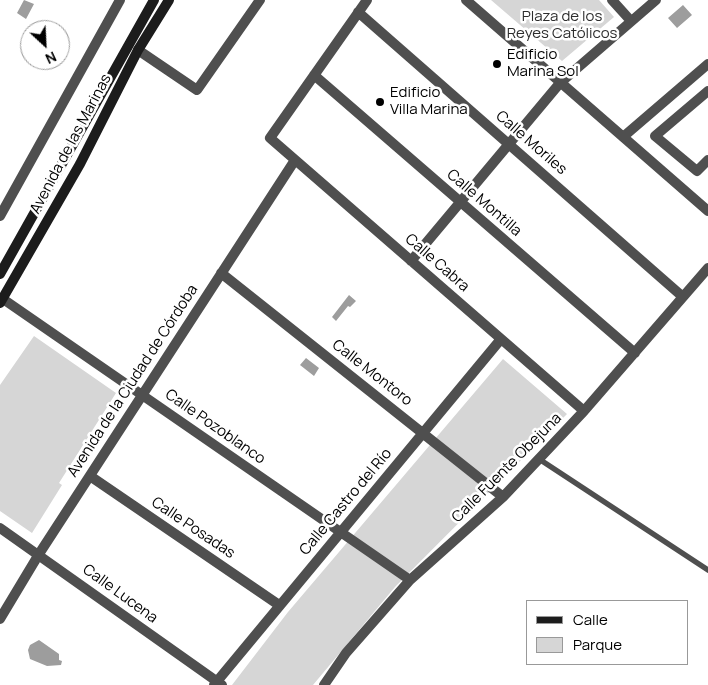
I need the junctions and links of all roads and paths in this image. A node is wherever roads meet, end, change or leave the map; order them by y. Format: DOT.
graph roads {
  1 [pos="120,0"];
  2 [pos="154,0"];
  3 [pos="169,0"];
  4 [pos="260,0"];
  5 [pos="367,0"];
  6 [pos="466,0"];
  7 [pos="612,0"];
  8 [pos="656,0"];
  9 [pos="358,12"];
  10 [pos="631,21"];
  11 [pos="138,50"];
  12 [pos="708,64"];
  13 [pos="314,75"];
  14 [pos="560,83"];
  15 [pos="708,91"];
  16 [pos="623,137"];
  17 [pos="509,144"];
  18 [pos="295,160"];
  19 [pos="708,160"];
  20 [pos="460,202"];
  21 [pos="708,211"];
  22 [pos="0,216"];
  23 [pos="411,261"];
  24 [pos="708,268"];
  25 [pos="221,273"];
  26 [pos="0,274"];
  27 [pos="683,297"];
  28 [pos="2,301"];
  29 [pos="501,339"];
  30 [pos="635,353"];
  31 [pos="142,394"];
  32 [pos="584,411"];
  33 [pos="423,433"];
  34 [pos="539,459"];
  35 [pos="90,476"];
  36 [pos="503,497"];
  37 [pos="0,528"];
  38 [pos="340,532"];
  39 [pos="39,554"];
  40 [pos="708,570"];
  41 [pos="410,580"];
  42 [pos="279,605"];
  43 [pos="0,619"];
  44 [pos="217,684"];
  45 [pos="324,685"];
  1 -- 22 [label="street"];
  2 -- 26 [label="street, Avenida de las Marinas"];
  3 -- 11 [label="street, Avenida de las Marinas"];
  4 -- 11 [label="street"];
  5 -- 9 [label="street"];
  6 -- 14 [label="street"];
  7 -- 10 [label="street"];
  8 -- 10 [label="street"];
  9 -- 13 [label="street"];
  9 -- 17 [label="street, Calle Moriles"];
  10 -- 14 [label="street"];
  11 -- 28 [label="street, Avenida de las Marinas"];
  12 -- 16 [label="street"];
  13 -- 18 [label="street, Calle Cabra"];
  13 -- 20 [label="street, Calle Montilla"];
  14 -- 16 [label="street"];
  14 -- 17 [label="street"];
  15 -- 19 [label="street"];
  16 -- 21 [label="street"];
  17 -- 20 [label="street"];
  17 -- 27 [label="street, Calle Moriles"];
  18 -- 23 [label="street, Calle Cabra"];
  18 -- 25 [label="street, Avenida de la Ciudad de Córdoba"];
  20 -- 23 [label="street"];
  20 -- 30 [label="street, Calle Montilla"];
  23 -- 29 [label="street, Calle Cabra"];
  24 -- 27 [label="street, Calle Fuente Obejuna"];
  25 -- 31 [label="street, Avenida de la Ciudad de Córdoba"];
  25 -- 33 [label="street, Calle Montoro"];
  27 -- 30 [label="street, Calle Fuente Obejuna"];
  28 -- 31 [label="street, Calle Pozoblanco"];
  29 -- 32 [label="street, Calle Cabra"];
  29 -- 33 [label="street, Calle Castro del Río"];
  30 -- 32 [label="street, Calle Fuente Obejuna"];
  31 -- 35 [label="street, Avenida de la Ciudad de Córdoba"];
  31 -- 38 [label="street, Calle Pozoblanco"];
  32 -- 34 [label="street, Calle Fuente Obejuna"];
  33 -- 36 [label="street, Calle Montoro"];
  33 -- 38 [label="street, Calle Castro del Río"];
  34 -- 36 [label="street, Calle Fuente Obejuna"];
  34 -- 40 [label="lane"];
  35 -- 39 [label="street, Avenida de la Ciudad de Córdoba"];
  35 -- 42 [label="street, Calle Posadas"];
  36 -- 41 [label="street, Calle Fuente Obejuna"];
  37 -- 39 [label="street, Calle Lucena"];
  38 -- 41 [label="street, Calle Pozoblanco"];
  38 -- 42 [label="street, Calle Castro del Río"];
  39 -- 43 [label="street, Avenida de la Ciudad de Córdoba"];
  39 -- 44 [label="street, Calle Lucena"];
  41 -- 45 [label="street, Calle Fuente Obejuna"];
  42 -- 44 [label="street, Calle Castro del Río"];
}
